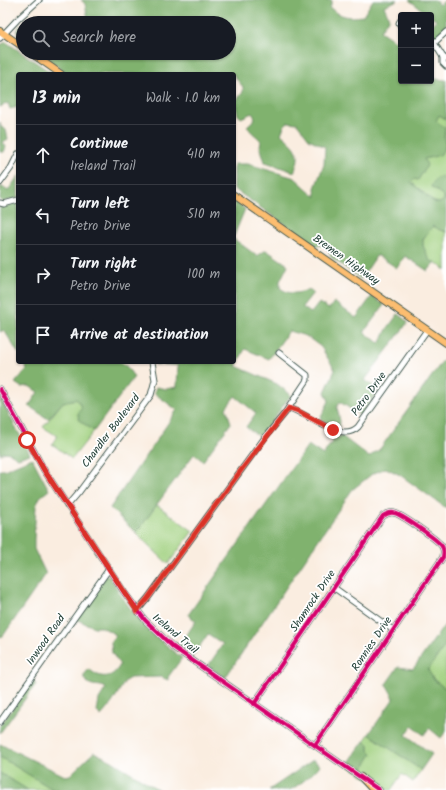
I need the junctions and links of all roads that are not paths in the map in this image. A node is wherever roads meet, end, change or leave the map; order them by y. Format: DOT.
graph roads {
  1 [pos="38,0"];
  2 [pos="21,16"];
  3 [pos="16,20"];
  4 [pos="446,32"];
  5 [pos="1,34"];
  6 [pos="434,39"];
  7 [pos="434,42"];
  8 [pos="16,43"];
  9 [pos="444,58"];
  10 [pos="41,60"];
  11 [pos="446,66"];
  12 [pos="58,72"];
  13 [pos="16,158"];
  14 [pos="0,183"];
  15 [pos="236,196"];
  16 [pos="16,201"];
  17 [pos="0,203"];
  18 [pos="427,330"];
  19 [pos="446,343"];
  20 [pos="279,353"];
  21 [pos="152,364"];
  22 [pos="0,389"];
  23 [pos="289,408"];
  24 [pos="67,506"];
  25 [pos="444,554"];
  26 [pos="109,569"];
  27 [pos="333,587"];
  28 [pos="137,611"];
  29 [pos="393,630"];
  30 [pos="254,704"];
  31 [pos="0,722"];
  32 [pos="315,745"];
  33 [pos="361,777"];
  34 [pos="373,790"];
  35 [pos="379,790"];
  1 -- 2 [label="street"];
  3 -- 5 [label="street"];
  4 -- 6 [label="street"];
  5 -- 8 [label="main road"];
  7 -- 9 [label="street"];
  9 -- 11 [label="street"];
  10 -- 12 [label="main road"];
  13 -- 14 [label="street"];
  15 -- 18 [label="main road, Bremen Highway"];
  16 -- 17 [label="street"];
  18 -- 19 [label="main road, Bremen Highway"];
  18 -- 23 [label="street, Petro Drive"];
  20 -- 23 [label="street"];
  21 -- 24 [label="street, Chandler Boulevard"];
  22 -- 24 [label="street, Ireland Trail"];
  23 -- 28 [label="street"];
  24 -- 26 [label="street, Ireland Trail"];
  25 -- 27 [label="street, Shamrock Drive"];
  25 -- 29 [label="street, Ronnies Drive"];
  26 -- 28 [label="street, Ireland Trail"];
  26 -- 31 [label="street, Inwood Road"];
  27 -- 29 [label="street"];
  27 -- 30 [label="street, Shamrock Drive"];
  28 -- 30 [label="street, Ireland Trail"];
  29 -- 32 [label="street, Ronnies Drive"];
  30 -- 32 [label="street, Ireland Trail"];
  32 -- 33 [label="street, Ireland Trail"];
  33 -- 34 [label="main road"];
  33 -- 35 [label="street, Ireland Trail"];
}
